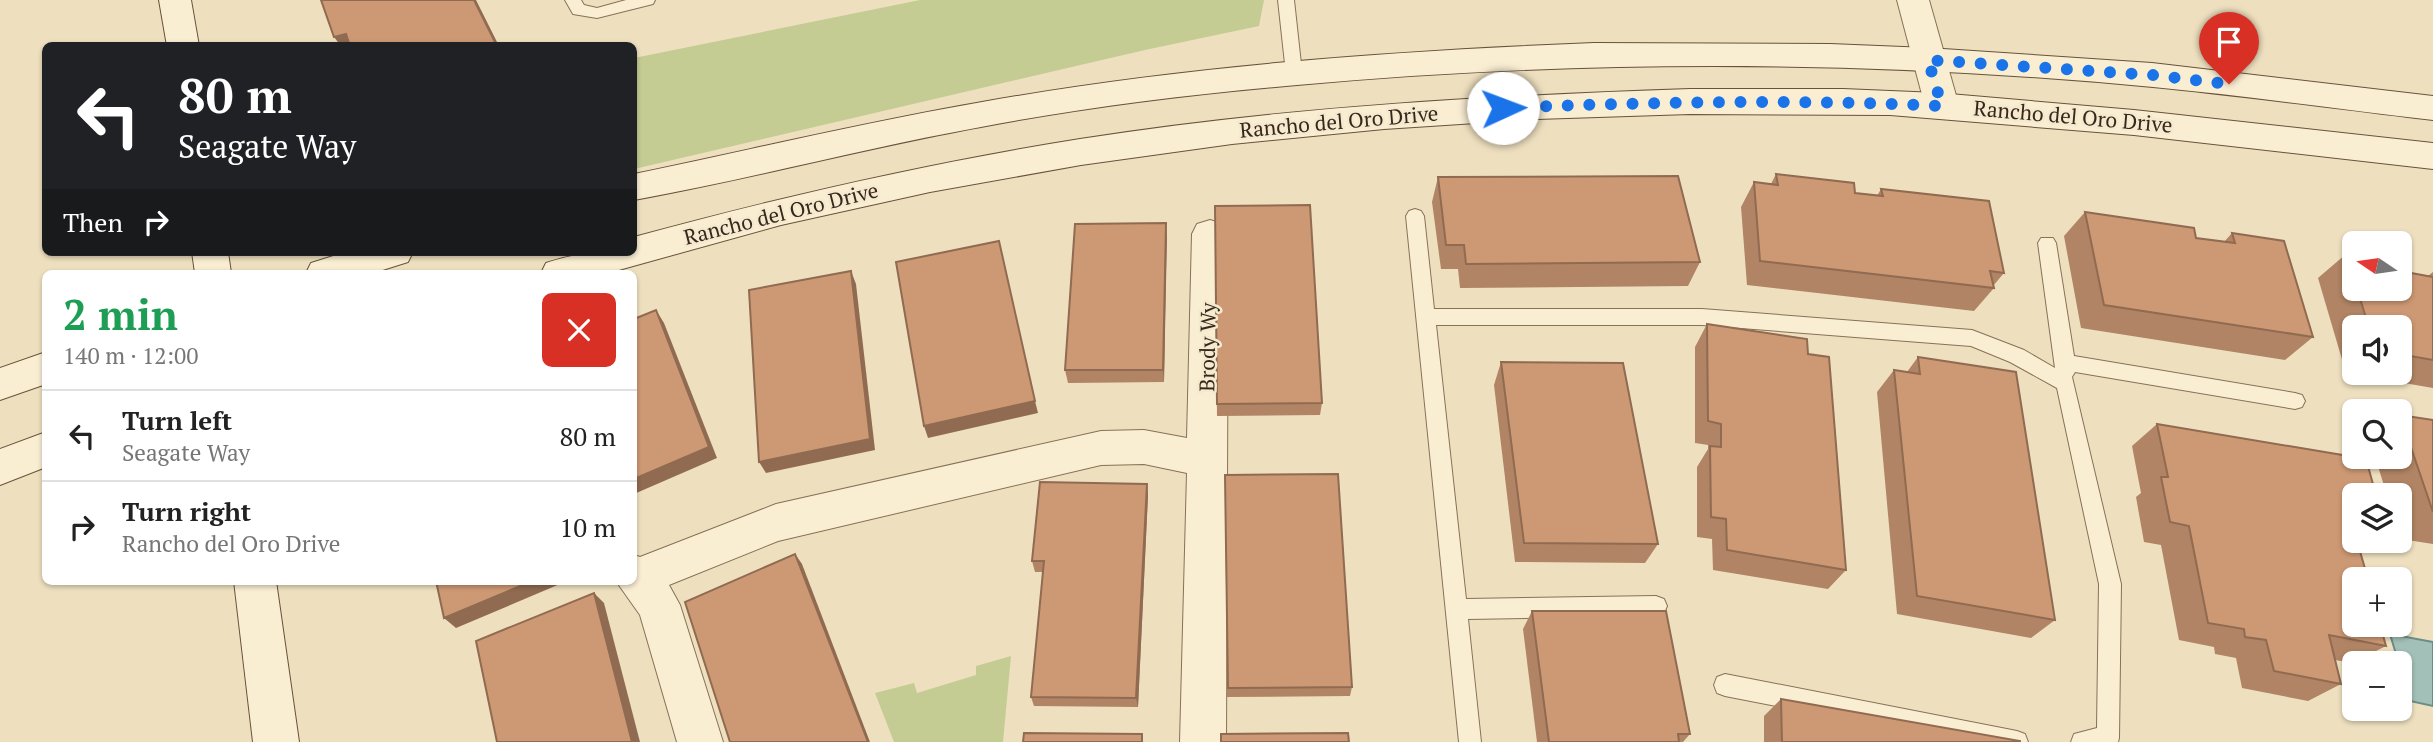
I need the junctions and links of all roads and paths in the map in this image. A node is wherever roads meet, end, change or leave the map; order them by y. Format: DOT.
graph roads {
  1 [pos="175,0"];
  2 [pos="573,0"];
  3 [pos="647,0"];
  4 [pos="1286,0"];
  5 [pos="1913,0"];
  6 [pos="182,42"];
  7 [pos="1928,60"];
  8 [pos="1294,74"];
  9 [pos="1942,106"];
  10 [pos="2433,108"];
  11 [pos="2433,156"];
  12 [pos="637,186"];
  13 [pos="1415,216"];
  14 [pos="1210,234"];
  15 [pos="2047,243"];
  16 [pos="637,251"];
  17 [pos="381,256"];
  18 [pos="618,256"];
  19 [pos="334,270"];
  20 [pos="569,270"];
  21 [pos="1427,317"];
  22 [pos="2064,362"];
  23 [pos="42,369"];
  24 [pos="2066,383"];
  25 [pos="0,384"];
  26 [pos="2295,401"];
  27 [pos="42,451"];
  28 [pos="1207,460"];
  29 [pos="0,467"];
  30 [pos="637,575"];
  31 [pos="637,578"];
  32 [pos="255,585"];
  33 [pos="1656,606"];
  34 [pos="1455,608"];
  35 [pos="1725,685"];
  36 [pos="2113,741"];
  37 [pos="276,742"];
  38 [pos="700,742"];
  39 [pos="1203,742"];
  40 [pos="1470,742"];
  41 [pos="2017,742"];
  42 [pos="2082,742"];
  1 -- 6 [label="main road"];
  2 -- 3 [label="lane"];
  4 -- 8 [label="lane"];
  5 -- 7 [label="main road"];
  7 -- 8 [label="main road"];
  7 -- 9 [label="main road"];
  7 -- 10 [label="main road"];
  8 -- 12 [label="main road"];
  9 -- 11 [label="main road, Rancho del Oro Drive"];
  9 -- 16 [label="main road, Rancho del Oro Drive"];
  13 -- 21 [label="lane"];
  14 -- 28 [label="main road, Brody Wy"];
  15 -- 22 [label="lane"];
  17 -- 19 [label="main road"];
  18 -- 20 [label="main road, Rancho del Oro Drive"];
  21 -- 24 [label="lane"];
  21 -- 34 [label="lane"];
  22 -- 24 [label="lane"];
  22 -- 26 [label="lane"];
  23 -- 25 [label="main road"];
  24 -- 36 [label="lane"];
  27 -- 29 [label="main road"];
  28 -- 30 [label="main road"];
  28 -- 39 [label="main road, Brody Wy"];
  31 -- 38 [label="main road"];
  32 -- 37 [label="main road"];
  33 -- 34 [label="lane"];
  34 -- 40 [label="lane"];
  35 -- 41 [label="lane"];
  36 -- 42 [label="lane"];
}
